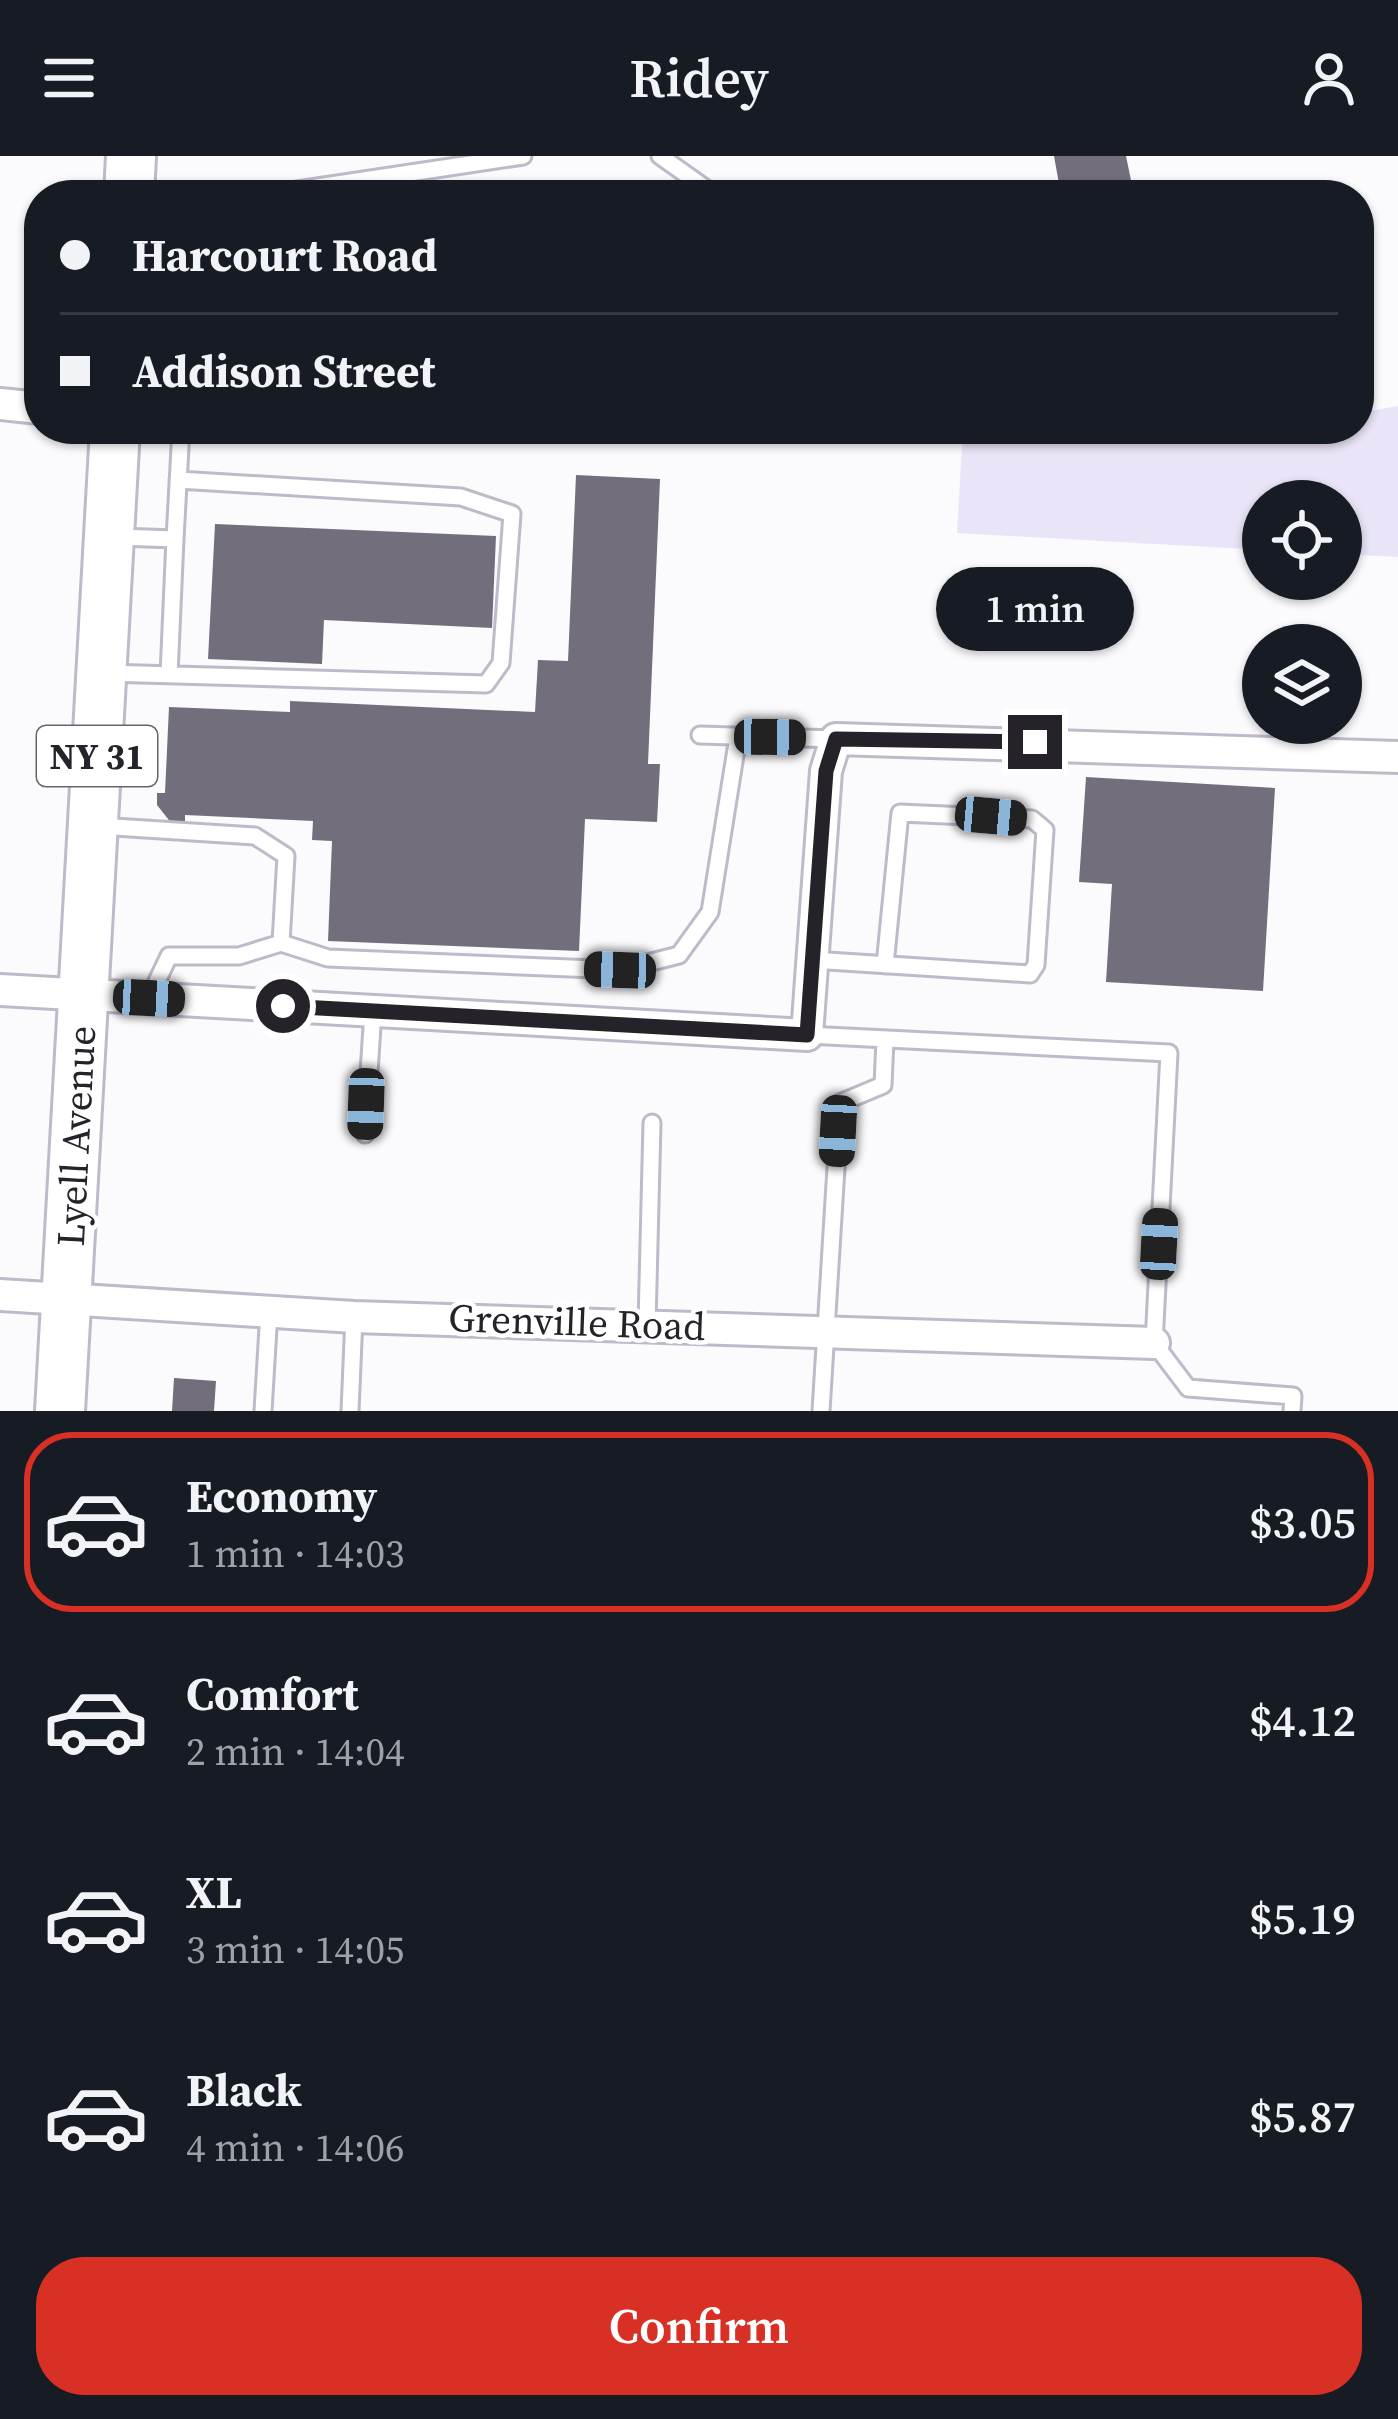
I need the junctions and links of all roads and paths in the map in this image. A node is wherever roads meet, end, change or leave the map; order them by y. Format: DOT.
graph roads {
  1 [pos="523,156"];
  2 [pos="660,156"];
  3 [pos="366,180"];
  4 [pos="694,180"];
  5 [pos="114,444"];
  6 [pos="181,444"];
  7 [pos="178,480"];
  8 [pos="109,537"];
  9 [pos="175,539"];
  10 [pos="102,673"];
  11 [pos="169,675"];
  12 [pos="700,735"];
  13 [pos="738,737"];
  14 [pos="836,739"];
  15 [pos="1398,757"];
  16 [pos="93,826"];
  17 [pos="281,943"];
  18 [pos="812,960"];
  19 [pos="885,965"];
  20 [pos="0,990"];
  21 [pos="84,994"];
  22 [pos="149,998"];
  23 [pos="373,1011"];
  24 [pos="807,1035"];
  25 [pos="885,1039"];
  26 [pos="652,1123"];
  27 [pos="365,1134"];
  28 [pos="0,1295"];
  29 [pos="67,1299"];
  30 [pos="269,1311"];
  31 [pos="354,1316"];
  32 [pos="646,1324"];
  33 [pos="827,1330"];
  34 [pos="1154,1342"];
  35 [pos="61,1411"];
  36 [pos="263,1411"];
  37 [pos="350,1411"];
  38 [pos="821,1411"];
  39 [pos="1292,1411"];
  1 -- 3 [label="lane"];
  2 -- 4 [label="lane"];
  5 -- 8 [label="main road, Lyell Avenue / NY 31"];
  6 -- 7 [label="lane"];
  7 -- 9 [label="lane"];
  7 -- 11 [label="lane"];
  8 -- 9 [label="lane"];
  8 -- 10 [label="main road, Lyell Avenue / NY 31"];
  9 -- 11 [label="lane"];
  10 -- 11 [label="lane"];
  10 -- 16 [label="main road, Lyell Avenue / NY 31"];
  12 -- 13 [label="lane"];
  13 -- 14 [label="lane"];
  13 -- 17 [label="lane"];
  14 -- 15 [label="street"];
  14 -- 18 [label="street"];
  16 -- 17 [label="lane"];
  16 -- 21 [label="main road, Lyell Avenue / NY 31"];
  17 -- 22 [label="lane"];
  18 -- 19 [label="lane"];
  18 -- 24 [label="street"];
  19 -- 19 [label="lane"];
  20 -- 21 [label="street"];
  21 -- 22 [label="street"];
  21 -- 29 [label="main road, Lyell Avenue / NY 31"];
  22 -- 23 [label="street"];
  23 -- 24 [label="street"];
  23 -- 27 [label="lane"];
  24 -- 25 [label="lane"];
  25 -- 33 [label="lane"];
  25 -- 34 [label="lane"];
  26 -- 32 [label="lane"];
  28 -- 29 [label="street, Grenville Road"];
  29 -- 30 [label="street, Grenville Road"];
  29 -- 35 [label="main road, Lyell Avenue / NY 31"];
  30 -- 31 [label="street, Grenville Road"];
  30 -- 36 [label="lane"];
  31 -- 32 [label="street, Grenville Road"];
  31 -- 37 [label="lane"];
  32 -- 33 [label="street, Grenville Road"];
  33 -- 34 [label="street, Grenville Road"];
  33 -- 38 [label="lane"];
  34 -- 39 [label="lane"];
}
